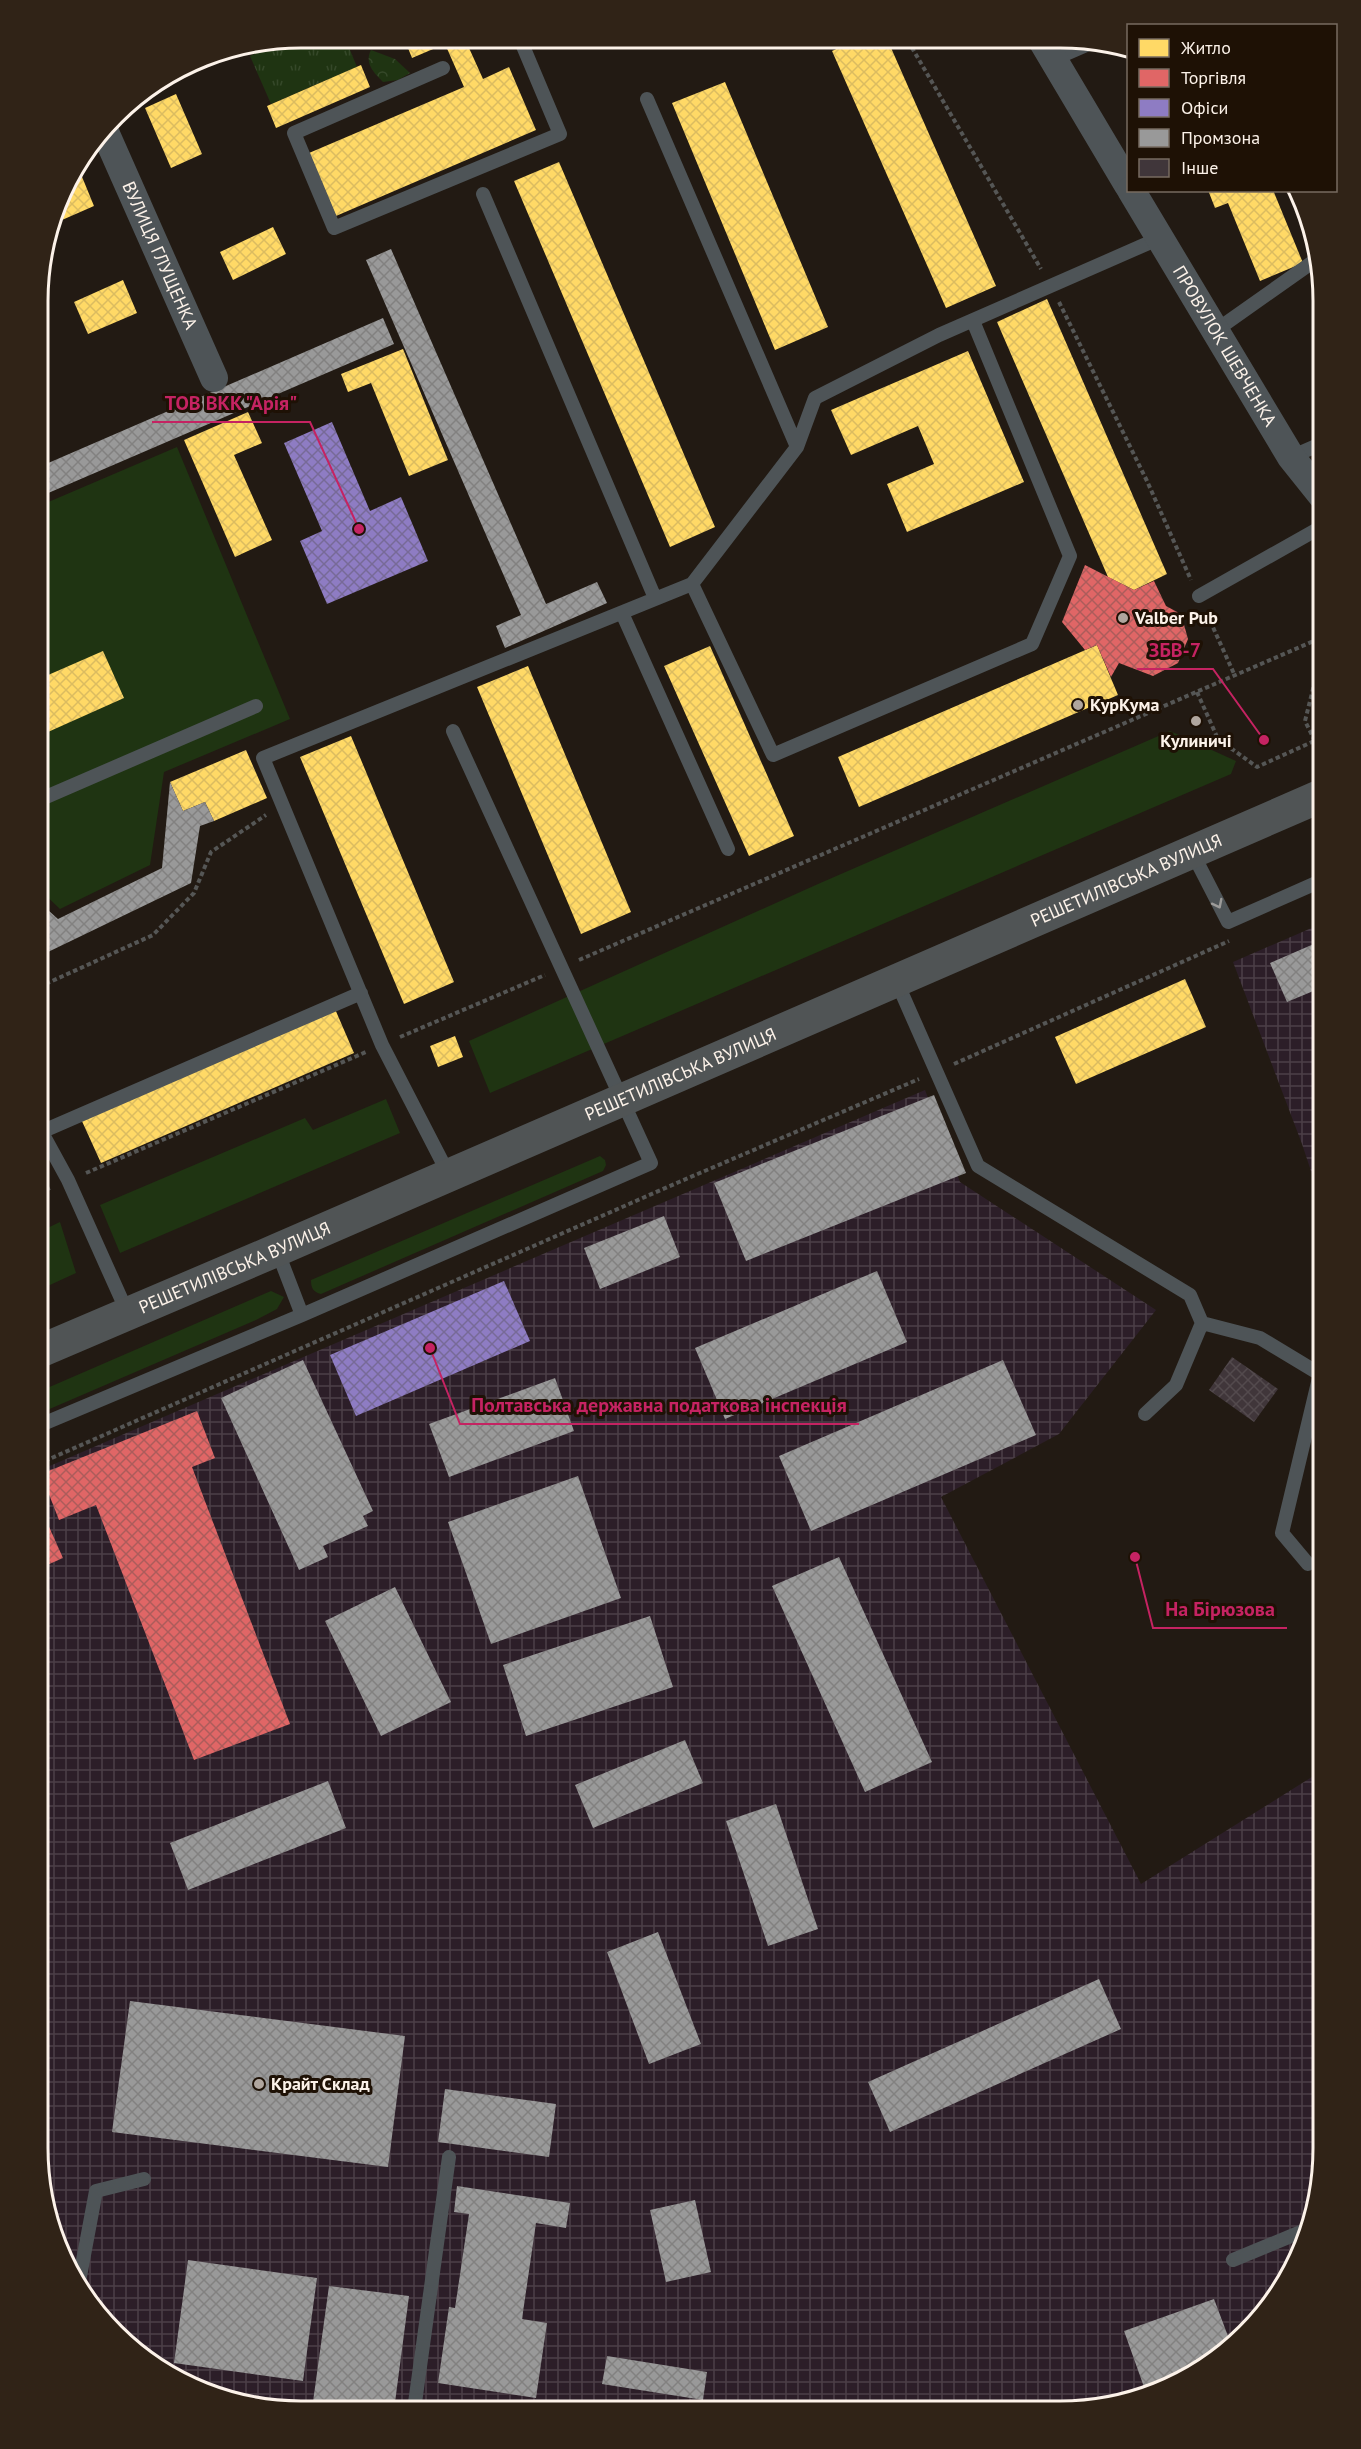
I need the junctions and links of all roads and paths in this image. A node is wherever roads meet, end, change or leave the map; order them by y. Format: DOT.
graph roads {
  1 [pos="524,48"];
  2 [pos="912,48"];
  3 [pos="1049,51"];
  4 [pos="443,68"];
  5 [pos="648,99"];
  6 [pos="108,138"];
  7 [pos="1127,183"];
  8 [pos="1132,192"];
  9 [pos="483,195"];
  10 [pos="1160,238"];
  11 [pos="1310,264"];
  12 [pos="1051,287"];
  13 [pos="973,321"];
  14 [pos="1215,331"];
  15 [pos="214,378"];
  16 [pos="797,447"];
  17 [pos="1313,447"];
  18 [pos="1291,457"];
  19 [pos="1313,484"];
  20 [pos="1313,532"];
  21 [pos="693,584"];
  22 [pos="1199,596"];
  23 [pos="655,598"];
  24 [pos="622,614"];
  25 [pos="1313,642"];
  26 [pos="1235,676"];
  27 [pos="1313,688"];
  28 [pos="1197,692"];
  29 [pos="256,706"];
  30 [pos="453,730"];
  31 [pos="1313,737"];
  32 [pos="1313,742"];
  33 [pos="48,796"];
  34 [pos="1313,799"];
  35 [pos="282,804"];
  36 [pos="728,849"];
  37 [pos="1192,852"];
  38 [pos="1313,884"];
  39 [pos="1235,939"];
  40 [pos="561,968"];
  41 [pos="896,980"];
  42 [pos="48,983"];
  43 [pos="361,993"];
  44 [pos="382,1045"];
  45 [pos="936,1072"];
  46 [pos="621,1100"];
  47 [pos="48,1127"];
  48 [pos="48,1144"];
  49 [pos="449,1175"];
  50 [pos="68,1180"];
  51 [pos="48,1189"];
  52 [pos="278,1250"];
  53 [pos="128,1314"];
  54 [pos="302,1315"];
  55 [pos="1202,1323"];
  56 [pos="48,1348"];
  57 [pos="1313,1370"];
  58 [pos="1313,1411"];
  59 [pos="1145,1414"];
  60 [pos="48,1422"];
  61 [pos="48,1460"];
  62 [pos="1308,1564"];
  63 [pos="449,2157"];
  64 [pos="144,2179"];
  65 [pos="1299,2233"];
  66 [pos="1233,2260"];
  67 [pos="81,2272"];
  68 [pos="415,2401"];
  1 -- 4 [label="lane"];
  2 -- 12 [label="path"];
  3 -- 7 [label="street"];
  5 -- 16 [label="lane"];
  6 -- 15 [label="street, ВУЛИЦЯ ГЛУЩЕНКА"];
  8 -- 10 [label="street, ПРОВУЛОК ШЕВЧЕНКА"];
  9 -- 23 [label="lane"];
  10 -- 12 [label="lane"];
  10 -- 14 [label="street, ПРОВУЛОК ШЕВЧЕНКА"];
  11 -- 14 [label="lane"];
  12 -- 13 [label="lane"];
  12 -- 22 [label="path"];
  13 -- 16 [label="lane"];
  13 -- 21 [label="lane"];
  14 -- 18 [label="street, ПРОВУЛОК ШЕВЧЕНКА"];
  16 -- 21 [label="lane"];
  17 -- 18 [label="lane"];
  18 -- 19 [label="street, ПРОВУЛОК ШЕВЧЕНКА"];
  20 -- 22 [label="lane"];
  21 -- 23 [label="lane"];
  22 -- 26 [label="path"];
  23 -- 24 [label="lane"];
  24 -- 35 [label="lane"];
  24 -- 36 [label="lane"];
  25 -- 26 [label="path"];
  26 -- 28 [label="path"];
  27 -- 31 [label="path"];
  28 -- 32 [label="path"];
  28 -- 40 [label="path"];
  29 -- 33 [label="lane"];
  30 -- 40 [label="lane"];
  34 -- 37 [label="main road, РЕШЕТИЛІВСЬКА ВУЛИЦЯ"];
  35 -- 42 [label="path"];
  35 -- 43 [label="lane"];
  37 -- 38 [label="lane, one-way"];
  37 -- 41 [label="main road, РЕШЕТИЛІВСЬКА ВУЛИЦЯ"];
  39 -- 45 [label="path"];
  40 -- 44 [label="path"];
  40 -- 46 [label="lane"];
  41 -- 45 [label="lane"];
  41 -- 46 [label="main road, РЕШЕТИЛІВСЬКА ВУЛИЦЯ"];
  43 -- 44 [label="lane"];
  43 -- 47 [label="lane"];
  44 -- 49 [label="lane"];
  44 -- 50 [label="path"];
  45 -- 55 [label="lane"];
  45 -- 61 [label="path"];
  46 -- 49 [label="main road, РЕШЕТИЛІВСЬКА ВУЛИЦЯ"];
  46 -- 54 [label="lane"];
  48 -- 50 [label="lane"];
  49 -- 52 [label="main road, РЕШЕТИЛІВСЬКА ВУЛИЦЯ"];
  50 -- 51 [label="path"];
  50 -- 53 [label="lane"];
  52 -- 53 [label="main road, РЕШЕТИЛІВСЬКА ВУЛИЦЯ"];
  52 -- 54 [label="lane"];
  53 -- 56 [label="main road, РЕШЕТИЛІВСЬКА ВУЛИЦЯ"];
  54 -- 60 [label="lane"];
  55 -- 57 [label="lane"];
  55 -- 59 [label="lane"];
  58 -- 62 [label="lane"];
  63 -- 68 [label="lane"];
  64 -- 67 [label="lane"];
  65 -- 66 [label="lane"];
}
